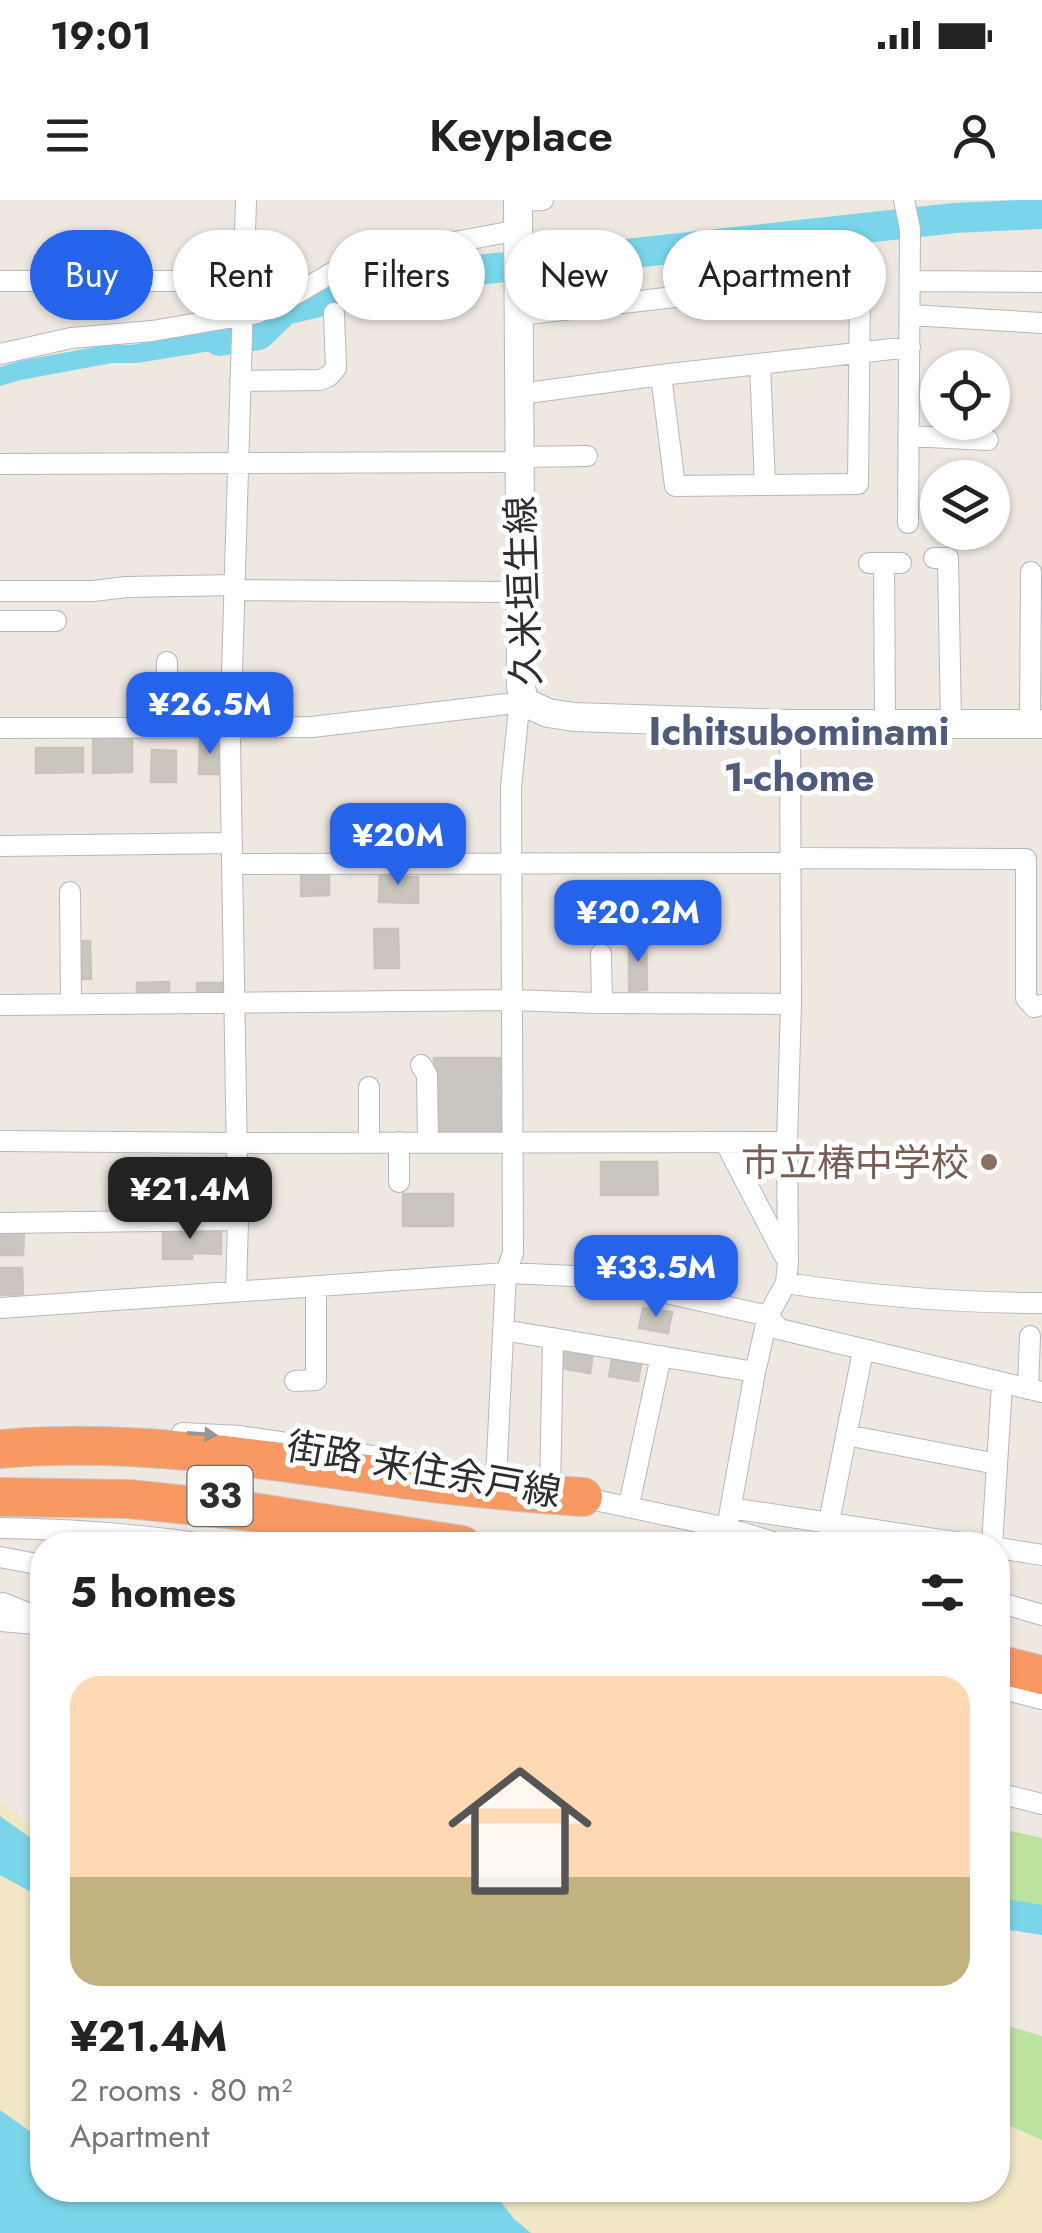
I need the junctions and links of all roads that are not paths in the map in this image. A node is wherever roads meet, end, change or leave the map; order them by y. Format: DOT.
graph roads {
  1 [pos="246,200"];
  2 [pos="518,200"];
  3 [pos="543,200"];
  4 [pos="906,214"];
  5 [pos="245,230"];
  6 [pos="519,230"];
  7 [pos="505,252"];
  8 [pos="0,281"];
  9 [pos="173,281"];
  10 [pos="910,281"];
  11 [pos="1042,282"];
  12 [pos="308,286"];
  13 [pos="643,300"];
  14 [pos="910,316"];
  15 [pos="223,320"];
  16 [pos="242,320"];
  17 [pos="334,320"];
  18 [pos="519,320"];
  19 [pos="1042,322"];
  20 [pos="910,347"];
  21 [pos="859,352"];
  22 [pos="0,354"];
  23 [pos="760,364"];
  24 [pos="661,375"];
  25 [pos="240,381"];
  26 [pos="520,394"];
  27 [pos="909,436"];
  28 [pos="920,437"];
  29 [pos="587,456"];
  30 [pos="520,460"];
  31 [pos="238,462"];
  32 [pos="0,464"];
  33 [pos="765,485"];
  34 [pos="908,523"];
  35 [pos="934,558"];
  36 [pos="885,563"];
  37 [pos="1030,572"];
  38 [pos="235,588"];
  39 [pos="0,591"];
  40 [pos="521,592"];
  41 [pos="0,621"];
  42 [pos="56,621"];
  43 [pos="167,662"];
  44 [pos="524,702"];
  45 [pos="885,723"];
  46 [pos="790,724"];
  47 [pos="951,724"];
  48 [pos="1036,724"];
  49 [pos="0,728"];
  50 [pos="166,728"];
  51 [pos="232,728"];
  52 [pos="0,846"];
  53 [pos="232,854"];
  54 [pos="511,862"];
  55 [pos="790,863"];
  56 [pos="70,892"];
  57 [pos="602,954"];
  58 [pos="512,1000"];
  59 [pos="602,1003"];
  60 [pos="234,1004"];
  61 [pos="790,1004"];
  62 [pos="0,1005"];
  63 [pos="72,1005"];
  64 [pos="1042,1005"];
  65 [pos="421,1064"];
  66 [pos="368,1087"];
  67 [pos="0,1141"];
  68 [pos="370,1142"];
  69 [pos="398,1142"];
  70 [pos="428,1142"];
  71 [pos="513,1142"];
  72 [pos="725,1142"];
  73 [pos="787,1142"];
  74 [pos="236,1143"];
  75 [pos="399,1182"];
  76 [pos="238,1220"];
  77 [pos="0,1223"];
  78 [pos="787,1272"];
  79 [pos="506,1273"];
  80 [pos="316,1286"];
  81 [pos="236,1292"];
  82 [pos="1042,1303"];
  83 [pos="0,1308"];
  84 [pos="768,1316"];
  85 [pos="504,1330"];
  86 [pos="1030,1336"];
  87 [pos="553,1338"];
  88 [pos="863,1350"];
  89 [pos="661,1356"];
  90 [pos="755,1372"];
  91 [pos="295,1381"];
  92 [pos="1002,1384"];
  93 [pos="1035,1391"];
  94 [pos="0,1433"];
  95 [pos="846,1435"];
  96 [pos="0,1449"];
  97 [pos="997,1464"];
  98 [pos="0,1476"];
  99 [pos="496,1479"];
  100 [pos="567,1494"];
  101 [pos="0,1497"];
  102 [pos="0,1505"];
  103 [pos="629,1506"];
  104 [pos="729,1518"];
  105 [pos="829,1522"];
  106 [pos="0,1528"];
  107 [pos="99,1532"];
  108 [pos="316,1532"];
  109 [pos="328,1532"];
  110 [pos="331,1532"];
  111 [pos="757,1532"];
  112 [pos="831,1532"];
  113 [pos="892,1532"];
  114 [pos="995,1532"];
  115 [pos="1010,1550"];
  116 [pos="1042,1555"];
  117 [pos="0,1558"];
  118 [pos="30,1563"];
  119 [pos="1010,1606"];
  120 [pos="1,1612"];
  121 [pos="1042,1615"];
  122 [pos="30,1616"];
  123 [pos="1010,1667"];
  124 [pos="1042,1675"];
  125 [pos="1010,1691"];
  126 [pos="1042,1699"];
  127 [pos="1010,1796"];
  128 [pos="1042,1804"];
  1 -- 5 [label="street"];
  2 -- 3 [label="street"];
  2 -- 6 [label="main road, 久米垣生線"];
  4 -- 10 [label="street"];
  7 -- 12 [label="street"];
  8 -- 9 [label="street"];
  10 -- 11 [label="street"];
  10 -- 14 [label="street"];
  13 -- 21 [label="street"];
  14 -- 19 [label="street"];
  14 -- 20 [label="street"];
  15 -- 22 [label="street"];
  16 -- 25 [label="street"];
  17 -- 25 [label="street"];
  18 -- 26 [label="main road, 久米垣生線"];
  20 -- 21 [label="street"];
  20 -- 27 [label="street"];
  21 -- 23 [label="street"];
  21 -- 33 [label="street"];
  23 -- 24 [label="street"];
  23 -- 33 [label="street"];
  24 -- 26 [label="street"];
  24 -- 33 [label="street"];
  25 -- 31 [label="street"];
  26 -- 30 [label="main road, 久米垣生線"];
  27 -- 28 [label="street"];
  27 -- 34 [label="street"];
  29 -- 30 [label="street"];
  30 -- 31 [label="street"];
  30 -- 40 [label="main road, 久米垣生線"];
  31 -- 32 [label="street"];
  31 -- 38 [label="street"];
  35 -- 47 [label="street"];
  36 -- 45 [label="street"];
  37 -- 48 [label="street"];
  38 -- 39 [label="street"];
  38 -- 40 [label="street"];
  38 -- 51 [label="street"];
  40 -- 44 [label="main road, 久米垣生線"];
  41 -- 42 [label="street"];
  43 -- 50 [label="street"];
  44 -- 46 [label="main road, 久米垣生線"];
  44 -- 51 [label="street"];
  44 -- 54 [label="street"];
  45 -- 46 [label="main road, 久米垣生線"];
  45 -- 47 [label="main road, 久米垣生線"];
  46 -- 55 [label="street"];
  47 -- 48 [label="main road, 久米垣生線"];
  49 -- 50 [label="street"];
  50 -- 51 [label="street"];
  51 -- 53 [label="street"];
  52 -- 53 [label="street"];
  53 -- 54 [label="street"];
  53 -- 60 [label="street"];
  54 -- 55 [label="street"];
  54 -- 58 [label="street"];
  55 -- 61 [label="street"];
  55 -- 64 [label="street"];
  56 -- 63 [label="street"];
  57 -- 59 [label="street"];
  58 -- 59 [label="street"];
  58 -- 60 [label="street"];
  58 -- 71 [label="street"];
  59 -- 61 [label="street"];
  60 -- 63 [label="street"];
  60 -- 74 [label="street"];
  61 -- 73 [label="street"];
  62 -- 63 [label="street"];
  65 -- 70 [label="street"];
  66 -- 68 [label="street"];
  67 -- 74 [label="street"];
  68 -- 69 [label="street"];
  68 -- 74 [label="street"];
  69 -- 70 [label="street"];
  69 -- 75 [label="street"];
  70 -- 71 [label="street"];
  71 -- 72 [label="street"];
  71 -- 79 [label="street"];
  72 -- 73 [label="street"];
  72 -- 78 [label="street"];
  73 -- 78 [label="street"];
  74 -- 76 [label="street"];
  76 -- 77 [label="street"];
  76 -- 81 [label="street"];
  78 -- 82 [label="street"];
  78 -- 84 [label="street"];
  79 -- 80 [label="street"];
  79 -- 84 [label="street"];
  79 -- 85 [label="street"];
  80 -- 81 [label="street"];
  80 -- 91 [label="street"];
  81 -- 83 [label="street"];
  84 -- 88 [label="street"];
  84 -- 90 [label="street"];
  85 -- 87 [label="street"];
  85 -- 99 [label="street"];
  86 -- 93 [label="street"];
  87 -- 89 [label="street"];
  87 -- 100 [label="street"];
  88 -- 92 [label="street"];
  88 -- 95 [label="street"];
  89 -- 90 [label="street"];
  89 -- 103 [label="street"];
  90 -- 104 [label="street"];
  92 -- 93 [label="street"];
  92 -- 97 [label="street"];
  94 -- 99 [label="street, 街路 来住余戸線, one-way"];
  95 -- 97 [label="street"];
  95 -- 105 [label="street"];
  96 -- 100 [label="highway"];
  97 -- 114 [label="street"];
  98 -- 110 [label="highway, 33"];
  99 -- 100 [label="street, 街路 来住余戸線"];
  100 -- 103 [label="street, 街路 来住余戸線"];
  101 -- 109 [label="highway, 33"];
  102 -- 108 [label="highway"];
  103 -- 104 [label="street, 街路 来住余戸線"];
  104 -- 105 [label="street"];
  104 -- 111 [label="street, 街路 来住余戸線"];
  105 -- 112 [label="street"];
  105 -- 113 [label="street"];
  106 -- 107 [label="street"];
  115 -- 116 [label="street"];
  117 -- 118 [label="street"];
  119 -- 121 [label="street"];
  120 -- 122 [label="street"];
  123 -- 124 [label="highway"];
  125 -- 126 [label="street"];
  127 -- 128 [label="street"];
}
